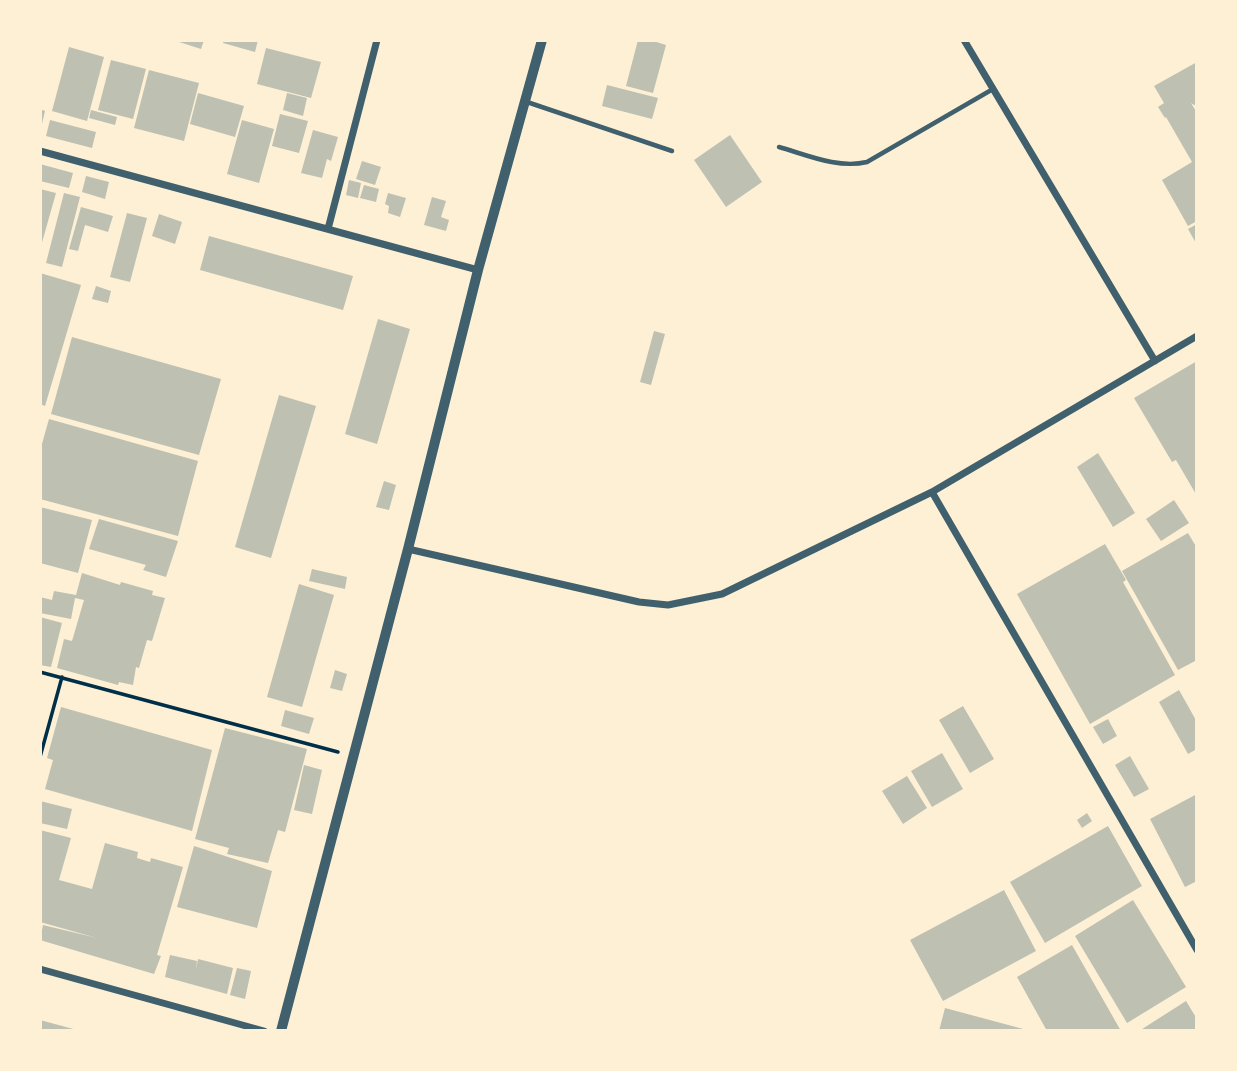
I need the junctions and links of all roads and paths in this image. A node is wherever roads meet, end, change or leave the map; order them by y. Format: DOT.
graph roads {
  1 [pos="377,40"];
  2 [pos="542,40"];
  3 [pos="964,40"];
  4 [pos="993,89"];
  5 [pos="526,101"];
  6 [pos="779,147"];
  7 [pos="40,151"];
  8 [pos="672,151"];
  9 [pos="328,229"];
  10 [pos="478,270"];
  11 [pos="1197,337"];
  12 [pos="1155,361"];
  13 [pos="932,492"];
  14 [pos="408,549"];
  15 [pos="40,672"];
  16 [pos="62,677"];
  17 [pos="354,756"];
  18 [pos="40,757"];
  19 [pos="1197,950"];
  20 [pos="40,969"];
  21 [pos="264,1031"];
  22 [pos="281,1031"];
  1 -- 9 [label="street"];
  2 -- 5 [label="street"];
  3 -- 4 [label="street"];
  4 -- 6 [label="lane"];
  4 -- 12 [label="street"];
  5 -- 8 [label="lane"];
  5 -- 10 [label="street"];
  7 -- 9 [label="street"];
  9 -- 10 [label="street"];
  10 -- 14 [label="street"];
  11 -- 12 [label="street"];
  12 -- 13 [label="street"];
  13 -- 14 [label="street"];
  13 -- 19 [label="street"];
  14 -- 17 [label="street"];
  15 -- 16 [label="path"];
  16 -- 17 [label="path"];
  16 -- 18 [label="path"];
  17 -- 22 [label="street"];
  20 -- 21 [label="street"];
}
